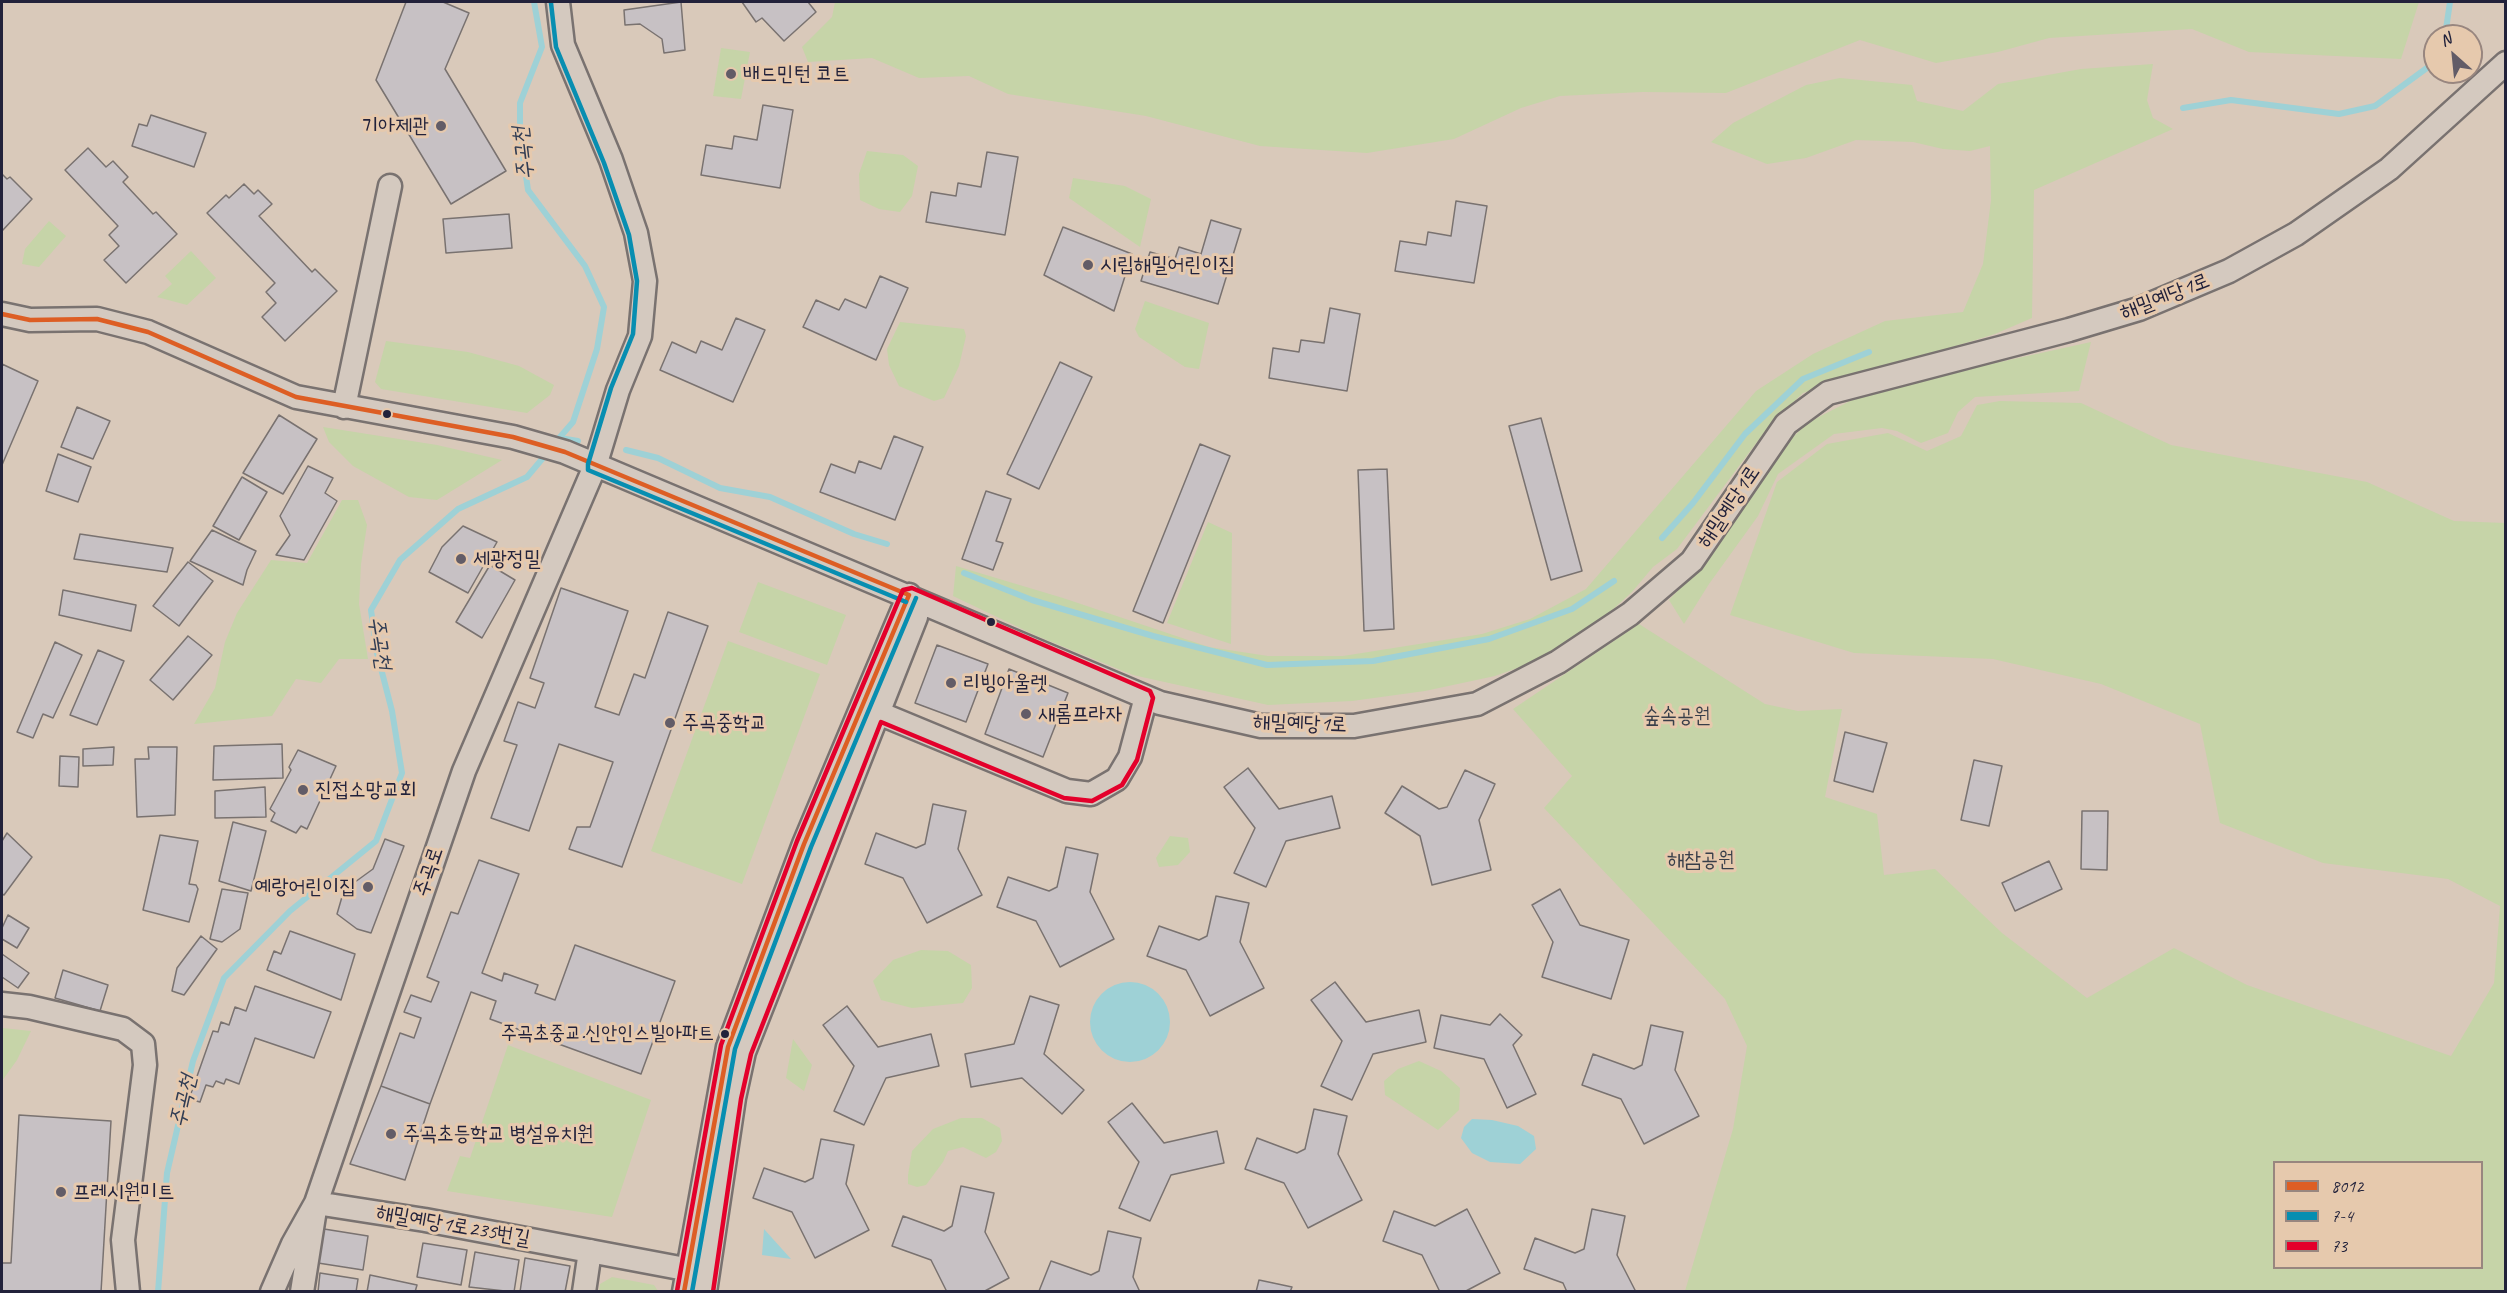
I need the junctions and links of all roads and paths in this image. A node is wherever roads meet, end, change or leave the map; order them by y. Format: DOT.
graph roads {
  1 [pos="558,2"];
  2 [pos="2505,63"];
  3 [pos="390,186"];
  4 [pos="2,314"];
  5 [pos="344,407"];
  6 [pos="595,466"];
  7 [pos="909,595"];
  8 [pos="1146,697"];
  9 [pos="869,709"];
  10 [pos="2,1005"];
  11 [pos="316,1203"];
  12 [pos="590,1251"];
  13 [pos="696,1282"];
  14 [pos="128,1292"];
  15 [pos="272,1292"];
  16 [pos="302,1292"];
  17 [pos="584,1292"];
  1 -- 6 [label="street, 주곡로"];
  2 -- 8 [label="street, 해밀예당1로"];
  3 -- 5 [label="street"];
  4 -- 5 [label="street"];
  5 -- 6 [label="street"];
  6 -- 7 [label="street"];
  6 -- 11 [label="street, 주곡로"];
  7 -- 8 [label="street, 해밀예당1로"];
  7 -- 9 [label="street"];
  8 -- 9 [label="street"];
  9 -- 13 [label="street"];
  10 -- 14 [label="street"];
  11 -- 12 [label="street, 해밀예당1로235번길"];
  11 -- 15 [label="street"];
  11 -- 16 [label="street, 주곡로"];
  12 -- 13 [label="street, 해밀예당1로235번길"];
  12 -- 17 [label="street"];
}
